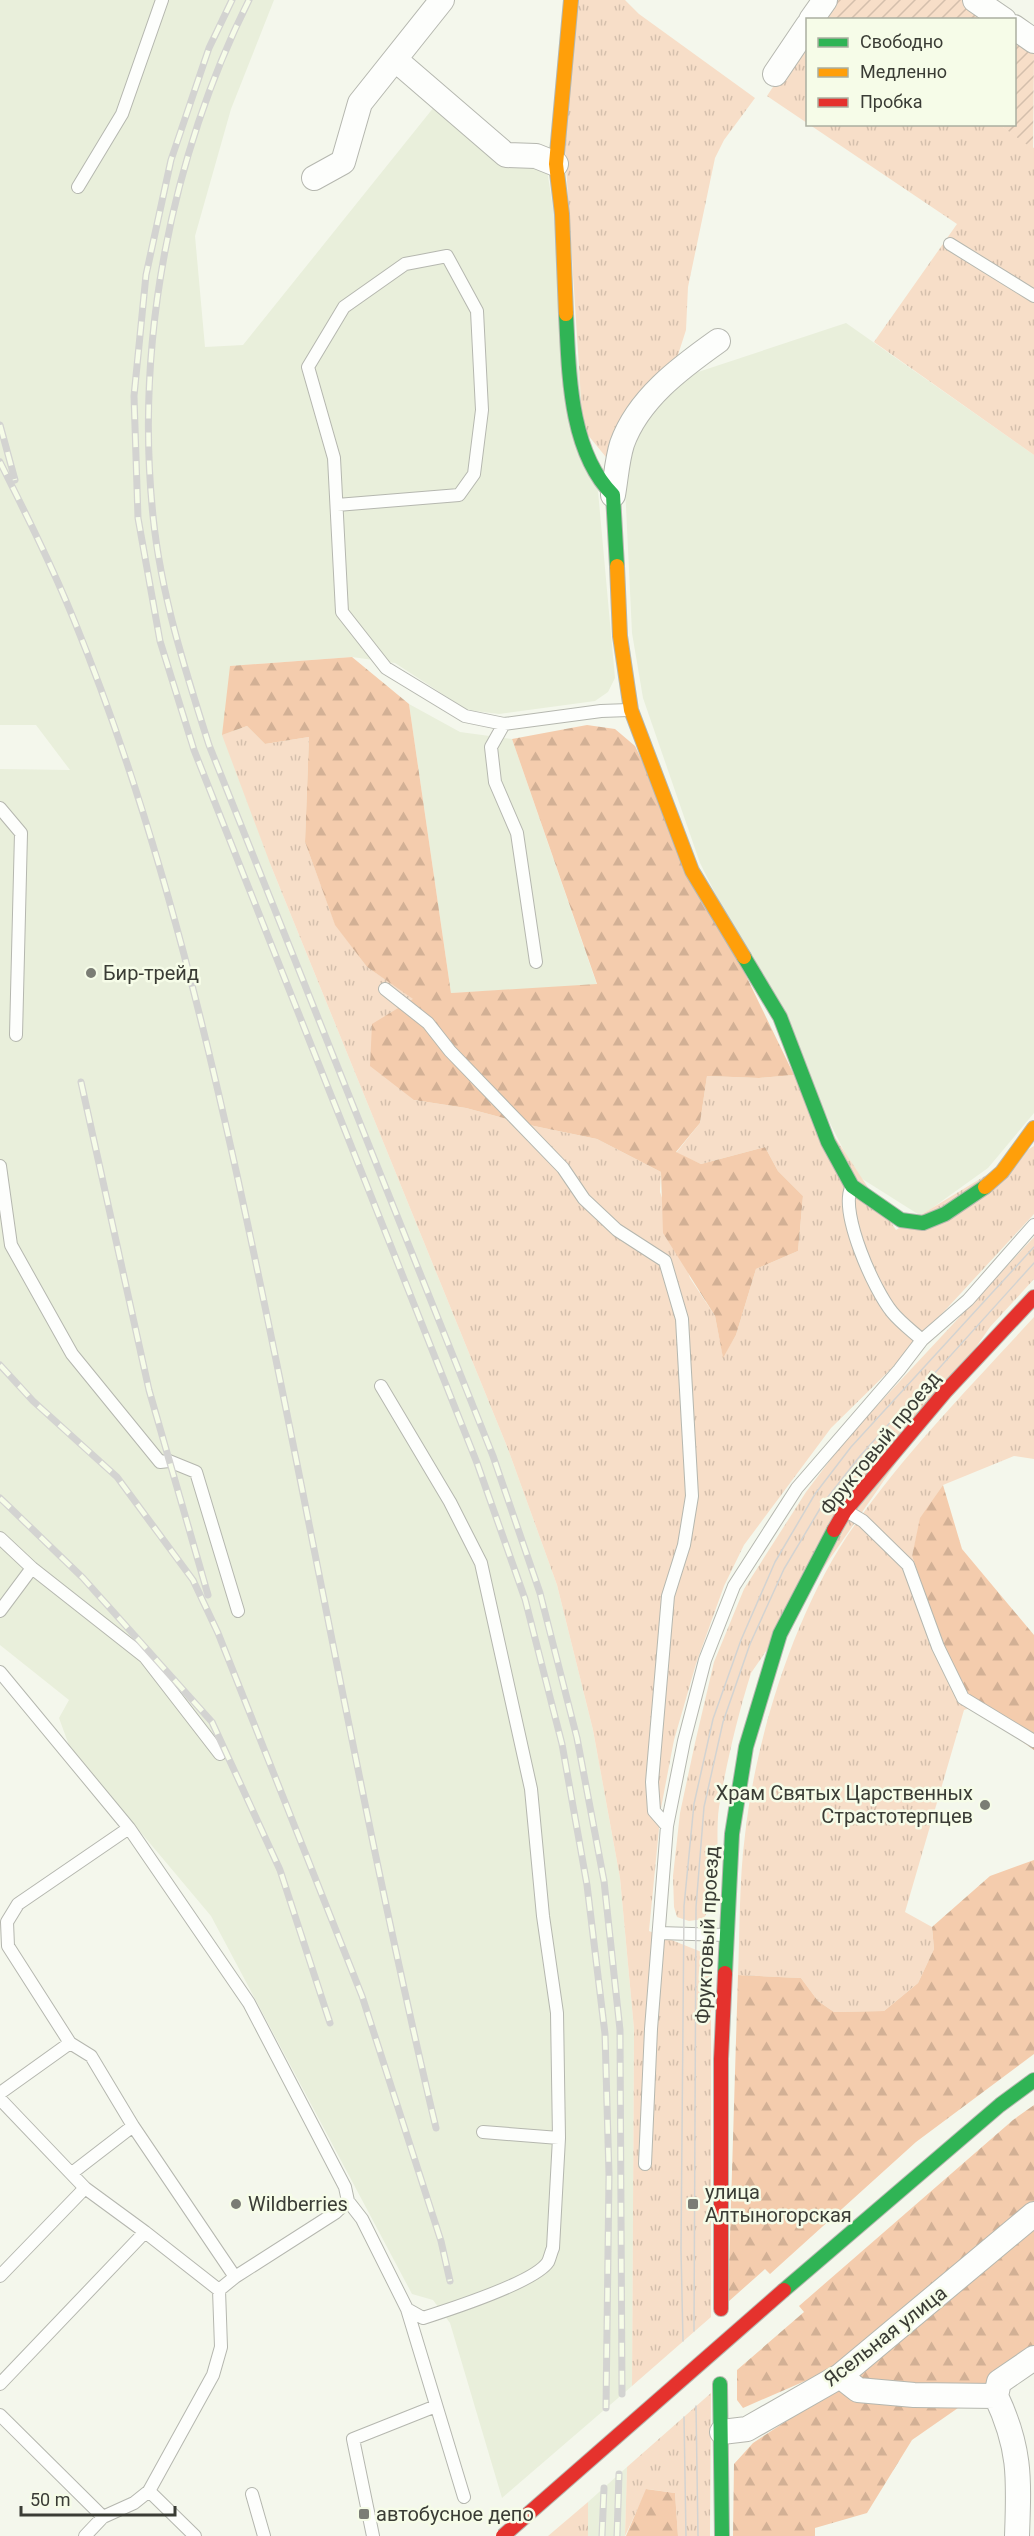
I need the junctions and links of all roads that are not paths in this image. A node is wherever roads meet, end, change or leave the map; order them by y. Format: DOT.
graph roads {
  1 [pos="162,0"];
  2 [pos="442,0"];
  3 [pos="571,0"];
  4 [pos="825,0"];
  5 [pos="975,0"];
  6 [pos="813,18"];
  7 [pos="1001,18"];
  8 [pos="806,27"];
  9 [pos="1016,28"];
  10 [pos="1034,40"];
  11 [pos="397,61"];
  12 [pos="775,74"];
  13 [pos="556,164"];
  14 [pos="314,178"];
  15 [pos="78,187"];
  16 [pos="950,244"];
  17 [pos="1034,296"];
  18 [pos="718,341"];
  19 [pos="613,495"];
  20 [pos="337,505"];
  21 [pos="631,710"];
  22 [pos="504,724"];
  23 [pos="0,808"];
  24 [pos="536,962"];
  25 [pos="385,989"];
  26 [pos="16,1035"];
  27 [pos="1034,1128"];
  28 [pos="0,1166"];
  29 [pos="852,1186"];
  30 [pos="1034,1225"];
  31 [pos="1034,1297"];
  32 [pos="922,1340"];
  33 [pos="381,1386"];
  34 [pos="845,1511"];
  35 [pos="0,1538"];
  36 [pos="32,1568"];
  37 [pos="0,1611"];
  38 [pos="238,1611"];
  39 [pos="0,1672"];
  40 [pos="1034,1741"];
  41 [pos="220,1754"];
  42 [pos="667,1826"];
  43 [pos="129,1828"];
  44 [pos="659,1933"];
  45 [pos="725,1935"];
  46 [pos="70,2043"];
  47 [pos="1034,2080"];
  48 [pos="0,2093"];
  49 [pos="0,2098"];
  50 [pos="133,2126"];
  51 [pos="483,2132"];
  52 [pos="560,2138"];
  53 [pos="645,2164"];
  54 [pos="72,2173"];
  55 [pos="85,2188"];
  56 [pos="348,2201"];
  57 [pos="1034,2214"];
  58 [pos="145,2232"];
  59 [pos="0,2276"];
  60 [pos="235,2277"];
  61 [pos="219,2290"];
  62 [pos="407,2309"];
  63 [pos="721,2309"];
  64 [pos="1034,2358"];
  65 [pos="840,2376"];
  66 [pos="0,2384"];
  67 [pos="720,2384"];
  68 [pos="996,2396"];
  69 [pos="436,2406"];
  70 [pos="0,2415"];
  71 [pos="722,2432"];
  72 [pos="149,2491"];
  73 [pos="252,2493"];
  74 [pos="465,2497"];
  75 [pos="103,2517"];
  76 [pos="86,2536"];
  77 [pos="195,2536"];
  78 [pos="264,2536"];
  79 [pos="373,2536"];
  80 [pos="503,2536"];
  81 [pos="722,2536"];
  82 [pos="1017,2536"];
  1 -- 15 [label="lane"];
  2 -- 11 [label="street"];
  3 -- 13 [label="street"];
  4 -- 6 [label="street"];
  5 -- 7 [label="street"];
  8 -- 12 [label="street"];
  9 -- 10 [label="street"];
  11 -- 13 [label="street"];
  11 -- 14 [label="street"];
  13 -- 19 [label="street"];
  16 -- 17 [label="lane"];
  18 -- 19 [label="street"];
  19 -- 21 [label="street"];
  20 -- 20 [label="lane"];
  20 -- 22 [label="lane"];
  21 -- 22 [label="lane"];
  21 -- 29 [label="street"];
  22 -- 24 [label="lane"];
  23 -- 26 [label="lane"];
  25 -- 42 [label="lane"];
  27 -- 29 [label="street"];
  28 -- 38 [label="lane"];
  29 -- 32 [label="lane"];
  30 -- 32 [label="lane"];
  31 -- 34 [label="street, Фруктовый проезд"];
  32 -- 42 [label="lane"];
  33 -- 52 [label="lane"];
  34 -- 40 [label="lane"];
  34 -- 45 [label="street, Фруктовый проезд"];
  35 -- 36 [label="lane"];
  36 -- 37 [label="lane"];
  36 -- 41 [label="lane"];
  39 -- 43 [label="lane"];
  42 -- 44 [label="lane"];
  43 -- 46 [label="lane"];
  43 -- 56 [label="lane"];
  44 -- 45 [label="lane"];
  44 -- 53 [label="lane"];
  45 -- 63 [label="street, Фруктовый проезд"];
  46 -- 48 [label="lane"];
  46 -- 50 [label="lane"];
  47 -- 80 [label="street, bridge"];
  49 -- 54 [label="lane"];
  50 -- 54 [label="lane"];
  50 -- 60 [label="lane"];
  51 -- 52 [label="lane"];
  52 -- 62 [label="lane"];
  54 -- 55 [label="lane"];
  55 -- 58 [label="lane"];
  55 -- 59 [label="lane"];
  56 -- 60 [label="lane"];
  56 -- 62 [label="lane"];
  57 -- 65 [label="street, Ясельная улица"];
  58 -- 61 [label="lane"];
  58 -- 66 [label="lane"];
  60 -- 61 [label="lane"];
  61 -- 72 [label="lane"];
  62 -- 69 [label="lane"];
  64 -- 68 [label="street"];
  65 -- 68 [label="street"];
  65 -- 71 [label="street, Ясельная улица"];
  67 -- 71 [label="street"];
  68 -- 82 [label="street"];
  69 -- 74 [label="lane"];
  69 -- 79 [label="lane"];
  70 -- 75 [label="lane"];
  71 -- 81 [label="street"];
  72 -- 75 [label="lane"];
  72 -- 77 [label="lane"];
  73 -- 78 [label="lane"];
  75 -- 76 [label="lane"];
}
